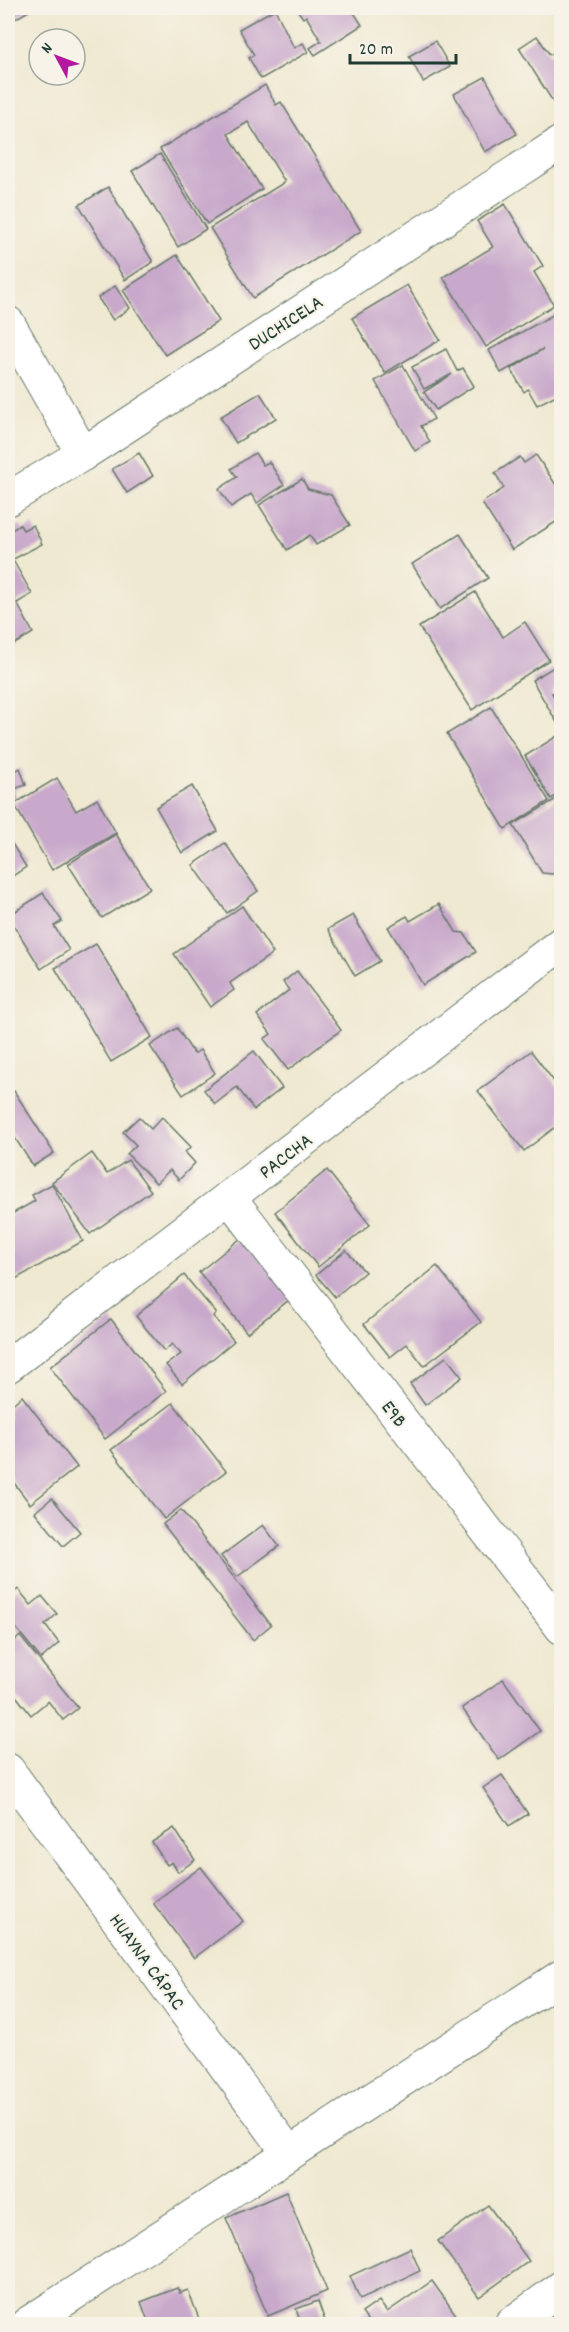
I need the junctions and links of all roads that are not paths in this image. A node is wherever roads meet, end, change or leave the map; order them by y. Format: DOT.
graph roads {
  1 [pos="561,142"];
  2 [pos="8,323"];
  3 [pos="83,454"];
  4 [pos="8,499"];
  5 [pos="561,943"];
  6 [pos="229,1197"];
  7 [pos="8,1366"];
  8 [pos="561,1628"];
  9 [pos="8,1770"];
  10 [pos="561,1976"];
  11 [pos="289,2153"];
  12 [pos="561,2287"];
  13 [pos="27,2325"];
  14 [pos="511,2325"];
  1 -- 3 [label="street, DUCHICELA"];
  2 -- 3 [label="street"];
  3 -- 4 [label="street, DUCHICELA"];
  5 -- 6 [label="street, PACCHA"];
  6 -- 7 [label="street, PACCHA"];
  6 -- 8 [label="street, E9B"];
  9 -- 11 [label="street, HUAYNA CÁPAC"];
  10 -- 11 [label="street"];
  11 -- 13 [label="street"];
  12 -- 14 [label="street"];
}
